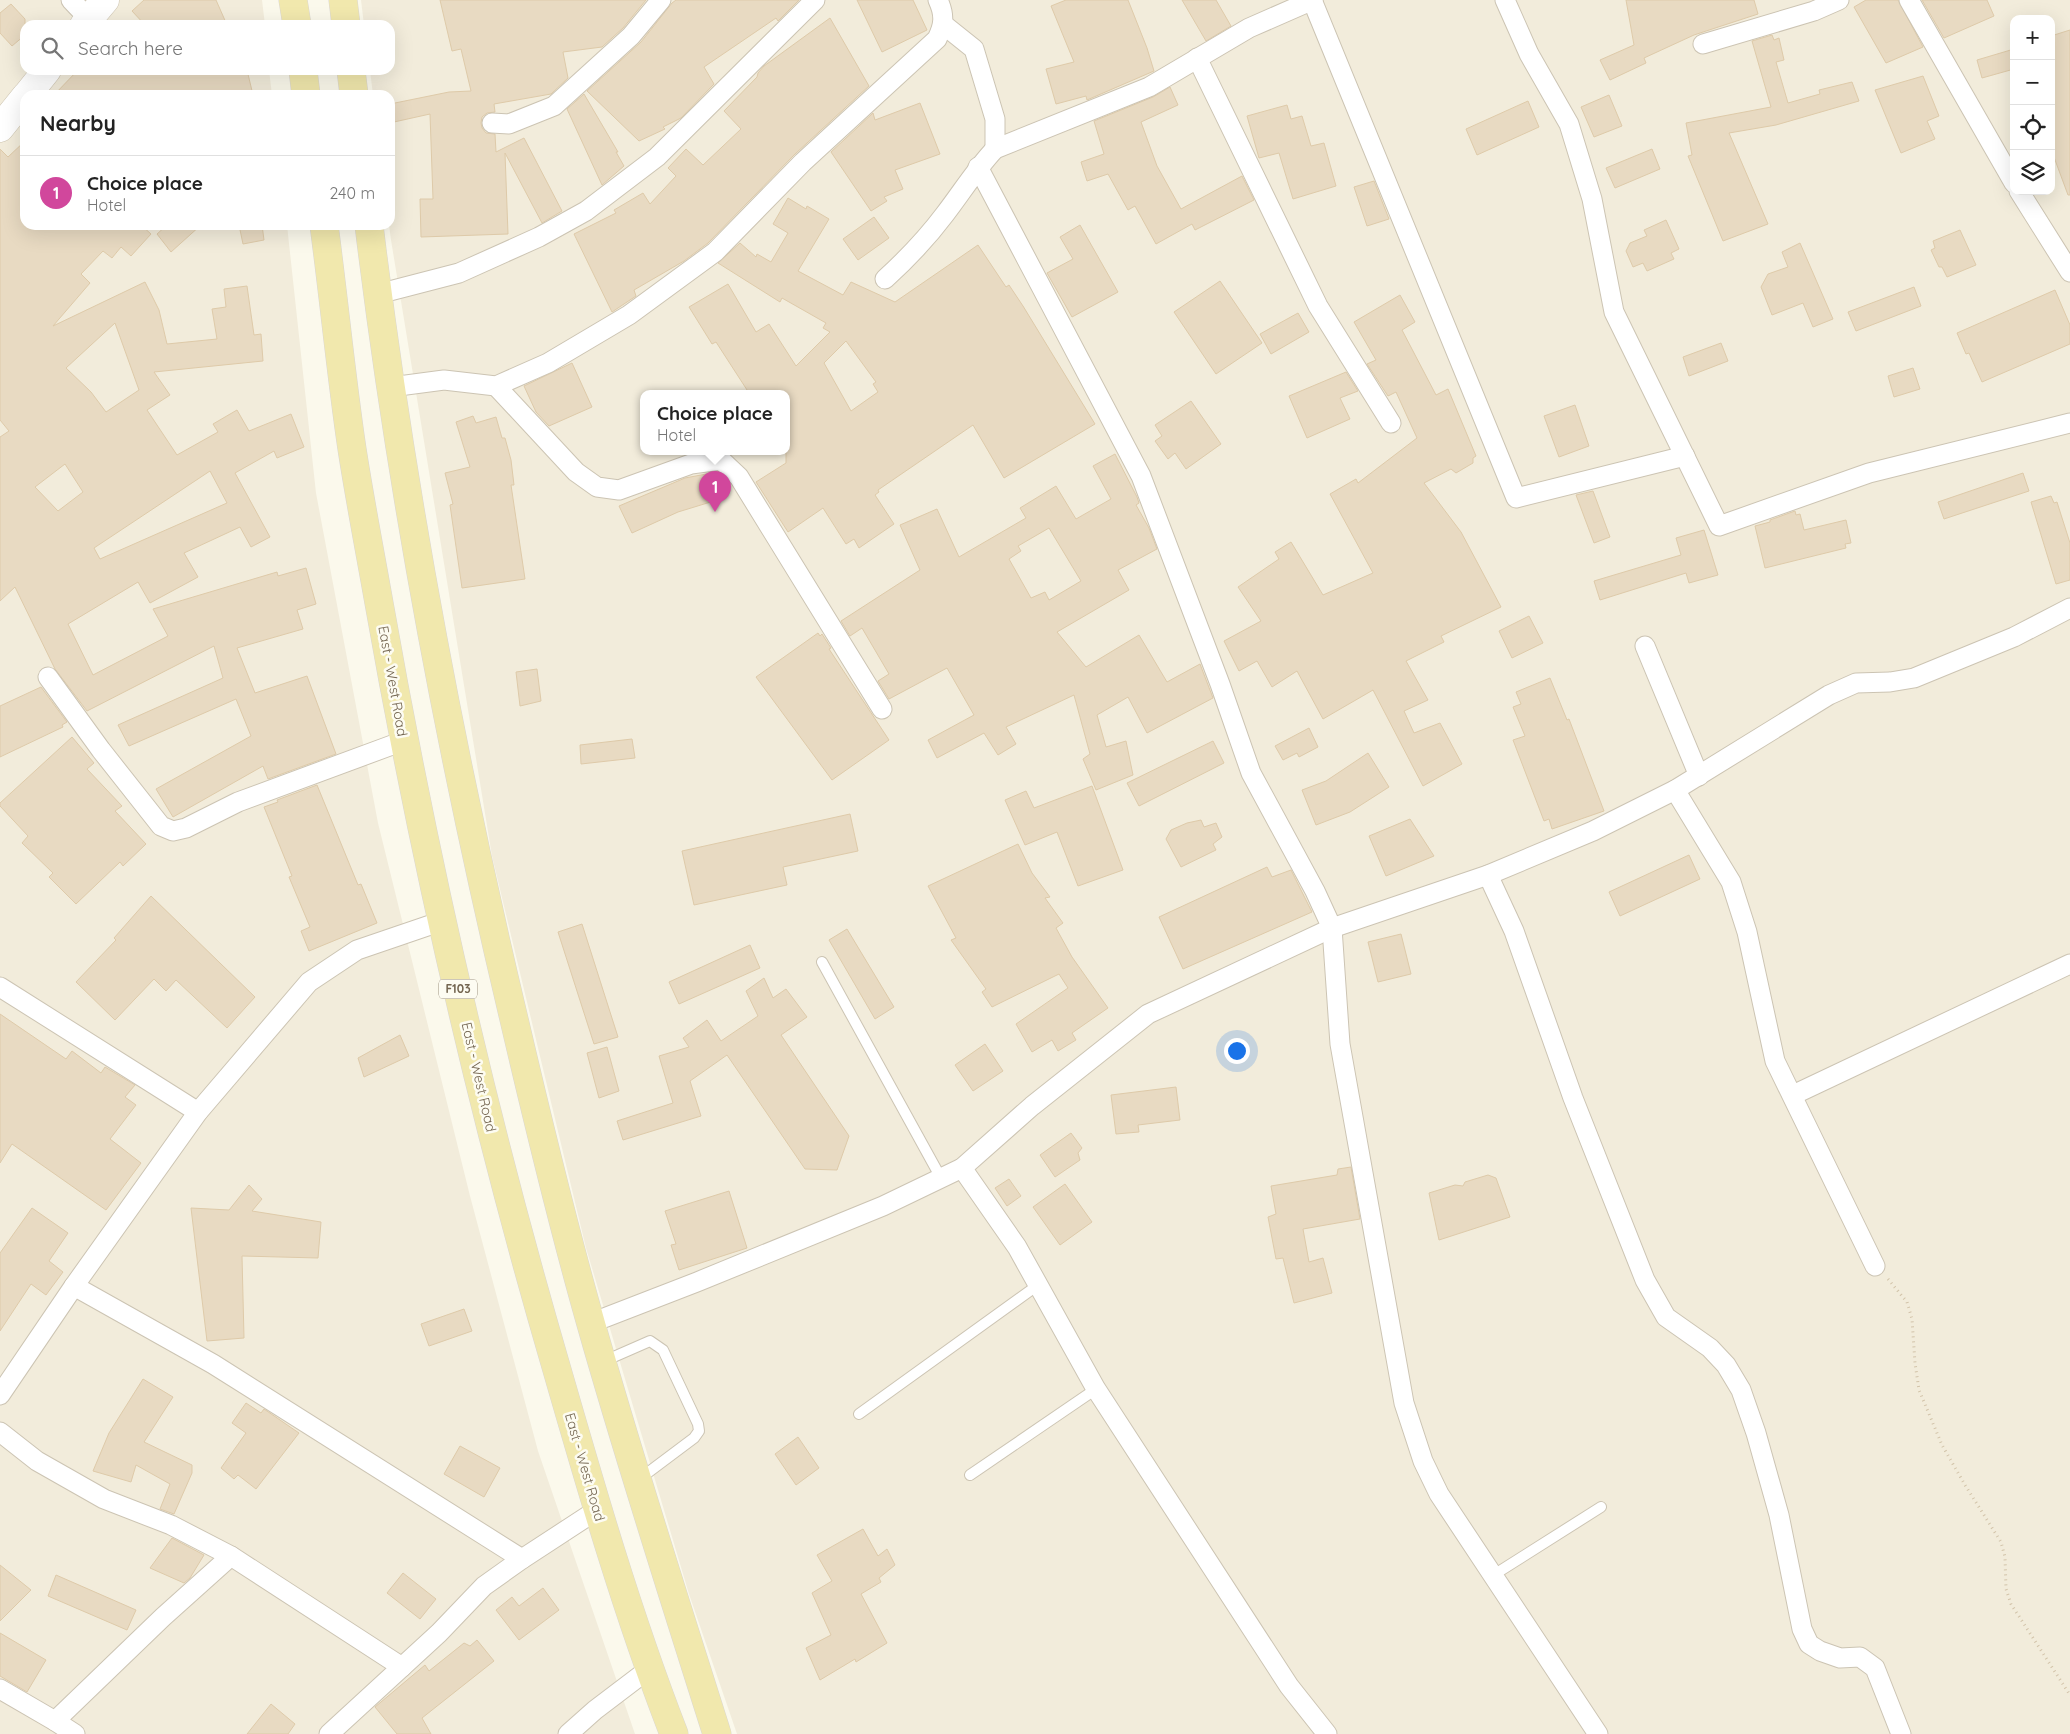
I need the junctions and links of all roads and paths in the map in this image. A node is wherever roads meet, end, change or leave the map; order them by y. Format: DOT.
graph roads {
  1 [pos="293,0"];
  2 [pos="343,0"];
  3 [pos="661,0"];
  4 [pos="815,0"];
  5 [pos="938,0"];
  6 [pos="1312,0"];
  7 [pos="1505,0"];
  8 [pos="1839,0"];
  9 [pos="1908,0"];
  10 [pos="295,20"];
  11 [pos="345,20"];
  12 [pos="944,25"];
  13 [pos="1703,44"];
  14 [pos="1197,58"];
  15 [pos="43,75"];
  16 [pos="304,75"];
  17 [pos="352,75"];
  18 [pos="31,90"];
  19 [pos="305,90"];
  20 [pos="353,90"];
  21 [pos="20,103"];
  22 [pos="492,123"];
  23 [pos="0,128"];
  24 [pos="995,149"];
  25 [pos="978,167"];
  26 [pos="2010,176"];
  27 [pos="2022,195"];
  28 [pos="325,230"];
  29 [pos="371,230"];
  30 [pos="2070,272"];
  31 [pos="885,279"];
  32 [pos="378,294"];
  33 [pos="496,386"];
  34 [pos="391,387"];
  35 [pos="1391,423"];
  36 [pos="2070,423"];
  37 [pos="1685,456"];
  38 [pos="2070,608"];
  39 [pos="1645,646"];
  40 [pos="48,677"];
  41 [pos="882,709"];
  42 [pos="403,741"];
  43 [pos="1698,776"];
  44 [pos="1675,790"];
  45 [pos="1488,875"];
  46 [pos="442,920"];
  47 [pos="1332,928"];
  48 [pos="822,962"];
  49 [pos="2070,964"];
  50 [pos="0,986"];
  51 [pos="1792,1095"];
  52 [pos="198,1112"];
  53 [pos="962,1168"];
  54 [pos="941,1178"];
  55 [pos="1876,1266"];
  56 [pos="1038,1285"];
  57 [pos="74,1286"];
  58 [pos="591,1323"];
  59 [pos="602,1362"];
  60 [pos="1096,1389"];
  61 [pos="0,1395"];
  62 [pos="859,1414"];
  63 [pos="0,1432"];
  64 [pos="970,1475"];
  65 [pos="638,1480"];
  66 [pos="1601,1507"];
  67 [pos="597,1510"];
  68 [pos="231,1556"];
  69 [pos="522,1559"];
  70 [pos="1492,1576"];
  71 [pos="402,1667"];
  72 [pos="649,1669"];
  73 [pos="0,1689"];
  74 [pos="2070,1695"];
  75 [pos="55,1721"];
  76 [pos="75,1734"];
  77 [pos="329,1734"];
  78 [pos="568,1734"];
  79 [pos="674,1734"];
  80 [pos="718,1734"];
  81 [pos="1327,1734"];
  82 [pos="1598,1734"];
  83 [pos="1901,1734"];
  1 -- 10 [label="main road"];
  2 -- 11 [label="main road"];
  3 -- 22 [label="street"];
  4 -- 32 [label="street"];
  5 -- 12 [label="street"];
  6 -- 14 [label="street"];
  6 -- 37 [label="street"];
  7 -- 37 [label="street"];
  8 -- 13 [label="street"];
  9 -- 26 [label="street"];
  12 -- 24 [label="street"];
  12 -- 33 [label="street"];
  14 -- 24 [label="street"];
  14 -- 35 [label="street"];
  15 -- 18 [label="street"];
  16 -- 19 [label="main road"];
  17 -- 20 [label="main road"];
  21 -- 23 [label="street"];
  24 -- 25 [label="street"];
  25 -- 31 [label="street"];
  25 -- 47 [label="street"];
  27 -- 30 [label="street"];
  28 -- 42 [label="main road, East - West Road / F103"];
  29 -- 32 [label="main road"];
  32 -- 34 [label="main road"];
  33 -- 34 [label="street"];
  33 -- 41 [label="street"];
  34 -- 58 [label="main road"];
  36 -- 37 [label="street"];
  38 -- 43 [label="street"];
  39 -- 43 [label="street"];
  40 -- 42 [label="street"];
  42 -- 46 [label="main road, East - West Road / F103"];
  43 -- 44 [label="street"];
  44 -- 45 [label="street"];
  44 -- 51 [label="street"];
  45 -- 47 [label="street"];
  45 -- 83 [label="street"];
  46 -- 52 [label="street"];
  46 -- 67 [label="main road, East - West Road / F103"];
  47 -- 53 [label="street"];
  47 -- 70 [label="street"];
  48 -- 54 [label="lane"];
  49 -- 51 [label="street"];
  50 -- 52 [label="street"];
  51 -- 55 [label="street"];
  52 -- 57 [label="street"];
  53 -- 54 [label="street"];
  53 -- 56 [label="street"];
  54 -- 58 [label="street"];
  55 -- 74 [label="path"];
  56 -- 60 [label="street"];
  56 -- 62 [label="lane"];
  57 -- 61 [label="street"];
  57 -- 69 [label="street"];
  58 -- 59 [label="main road"];
  59 -- 65 [label="main road"];
  59 -- 65 [label="lane"];
  60 -- 64 [label="lane"];
  60 -- 81 [label="street"];
  63 -- 68 [label="street"];
  65 -- 80 [label="main road"];
  66 -- 70 [label="lane"];
  67 -- 69 [label="street"];
  67 -- 72 [label="main road, East - West Road / F103"];
  68 -- 71 [label="street"];
  68 -- 75 [label="street"];
  69 -- 71 [label="street"];
  70 -- 82 [label="street"];
  71 -- 77 [label="street"];
  72 -- 78 [label="street"];
  72 -- 79 [label="main road, East - West Road / F103"];
  73 -- 75 [label="street"];
  75 -- 76 [label="street"];
}
